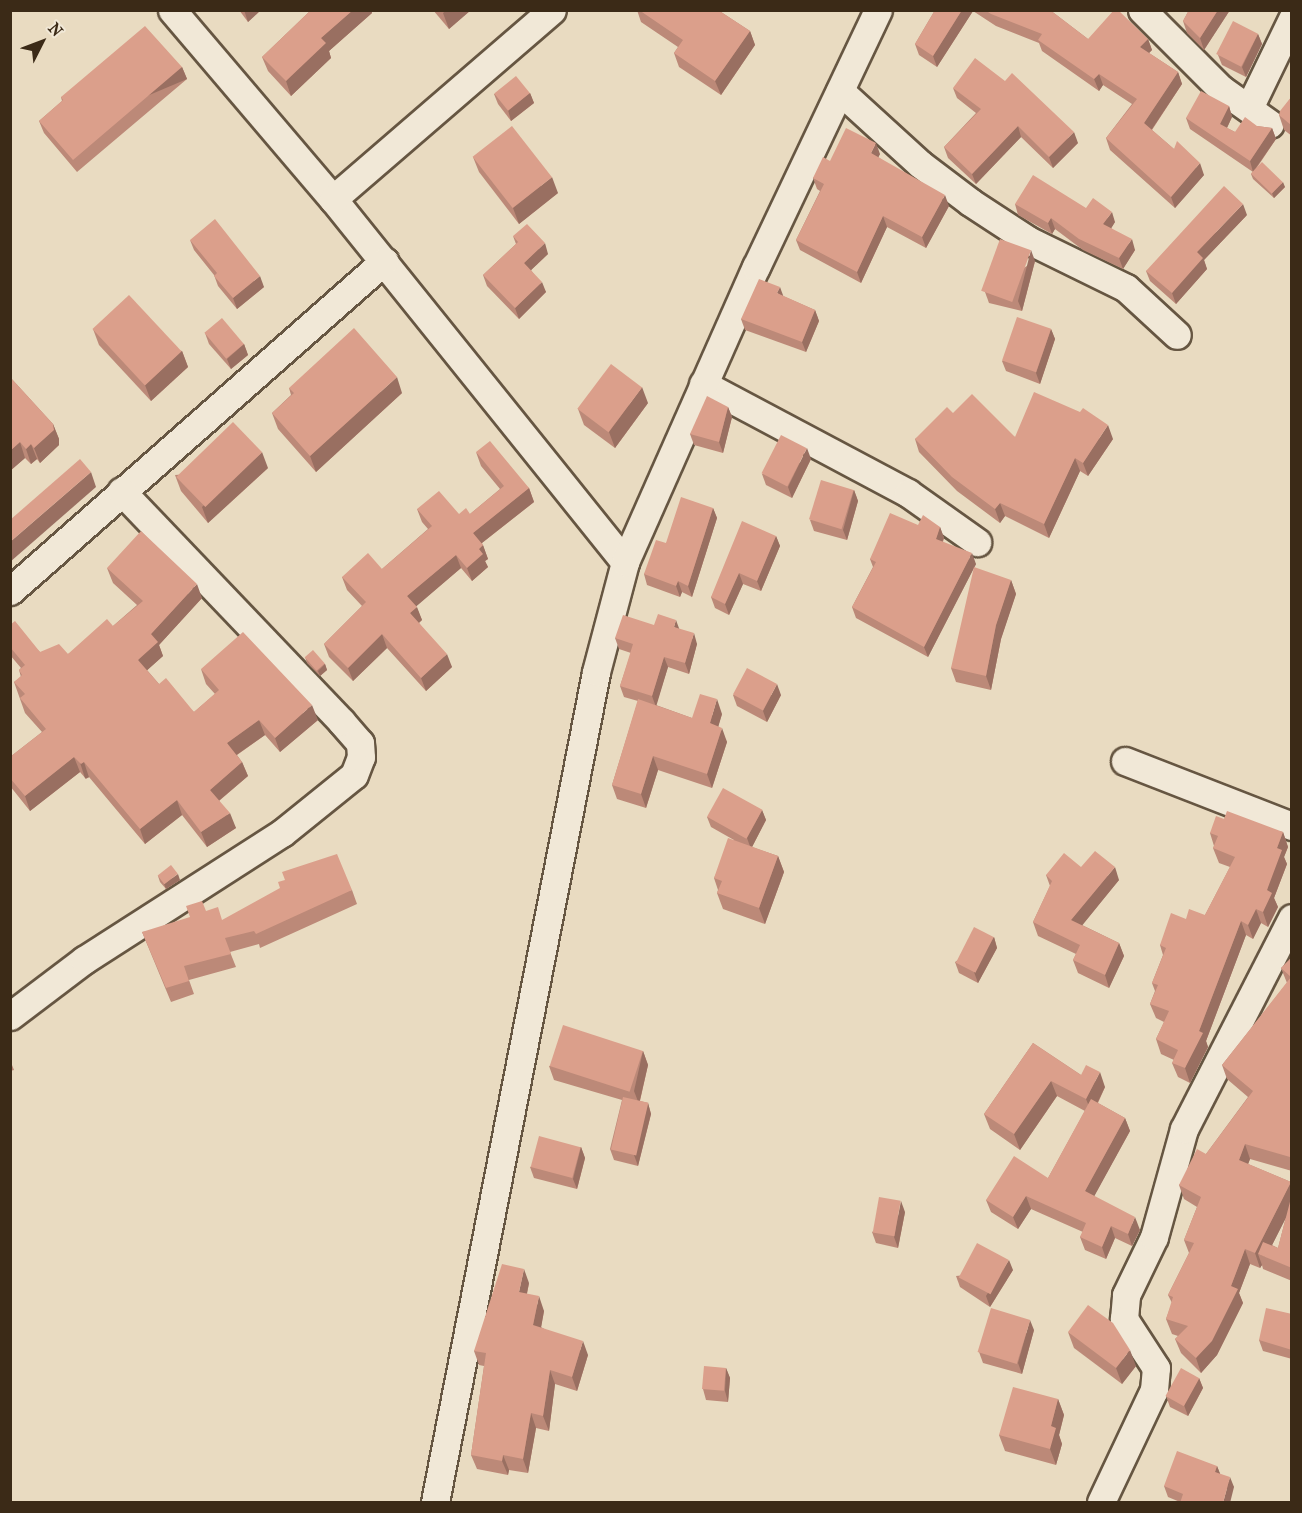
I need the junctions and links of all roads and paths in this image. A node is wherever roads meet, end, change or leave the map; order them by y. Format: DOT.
graph roads {
  1 [pos="172,10"];
  2 [pos="552,10"];
  3 [pos="878,10"];
  4 [pos="1142,10"];
  5 [pos="1292,19"];
  6 [pos="840,91"];
  7 [pos="333,199"];
  8 [pos="384,261"];
  9 [pos="1177,335"];
  10 [pos="703,384"];
  11 [pos="122,491"];
  12 [pos="977,542"];
  13 [pos="625,562"];
  14 [pos="10,591"];
  15 [pos="1125,761"];
  16 [pos="1292,826"];
  17 [pos="1292,918"];
  18 [pos="10,1016"];
  19 [pos="435,1503"];
  20 [pos="1101,1503"];
  1 -- 7 [label="street"];
  2 -- 7 [label="street"];
  3 -- 6 [label="street"];
  4 -- 5 [label="street"];
  6 -- 9 [label="street"];
  6 -- 10 [label="street"];
  7 -- 8 [label="street"];
  8 -- 11 [label="street"];
  8 -- 13 [label="street"];
  10 -- 12 [label="street"];
  10 -- 13 [label="street"];
  11 -- 14 [label="street"];
  11 -- 18 [label="street"];
  13 -- 19 [label="street"];
  15 -- 16 [label="street"];
  17 -- 20 [label="street"];
}
